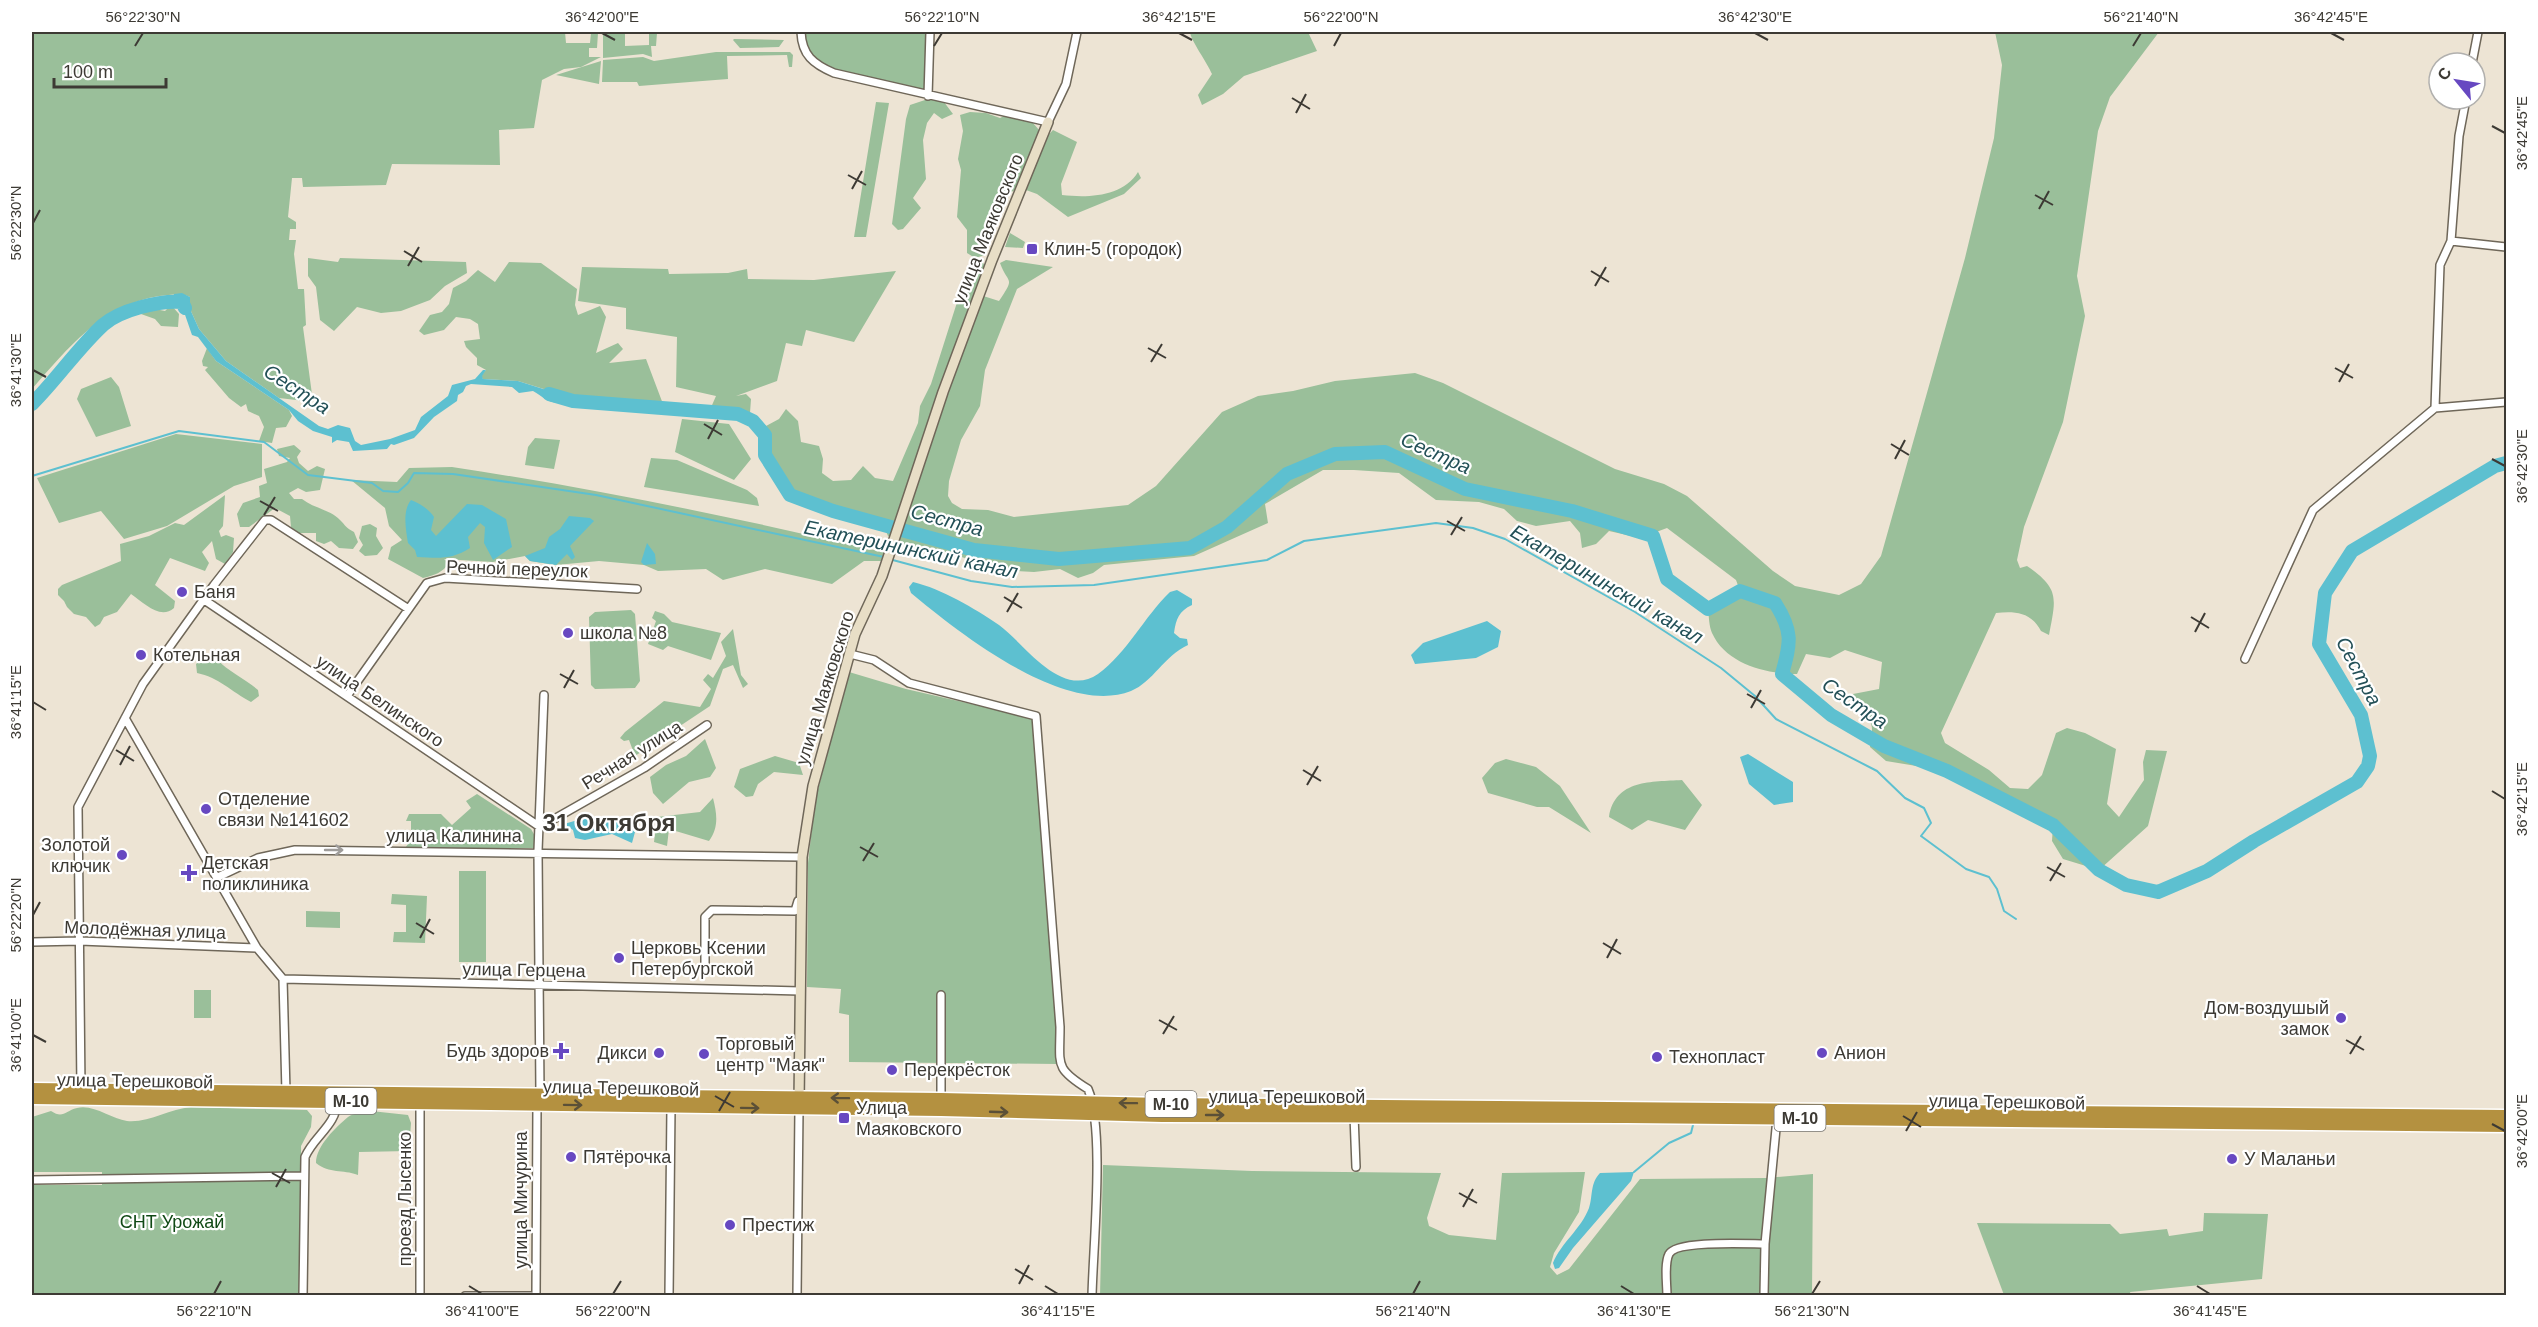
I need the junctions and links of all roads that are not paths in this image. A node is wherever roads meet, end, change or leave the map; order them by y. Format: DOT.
graph roads {
  1 [pos="801,32"];
  2 [pos="930,32"];
  3 [pos="1077,32"];
  4 [pos="2478,32"];
  5 [pos="2474,51"];
  6 [pos="928,96"];
  7 [pos="2464,111"];
  8 [pos="1048,122"];
  9 [pos="2451,241"];
  10 [pos="2506,247"];
  11 [pos="2506,402"];
  12 [pos="2435,408"];
  13 [pos="637,590"];
  14 [pos="203,599"];
  15 [pos="408,608"];
  16 [pos="850,654"];
  17 [pos="2245,659"];
  18 [pos="544,695"];
  19 [pos="347,696"];
  20 [pos="125,718"];
  21 [pos="707,725"];
  22 [pos="540,827"];
  23 [pos="538,851"];
  24 [pos="802,857"];
  25 [pos="802,869"];
  26 [pos="218,877"];
  27 [pos="80,941"];
  28 [pos="32,942"];
  29 [pos="257,948"];
  30 [pos="705,972"];
  31 [pos="283,980"];
  32 [pos="537,984"];
  33 [pos="800,991"];
  34 [pos="940,995"];
  35 [pos="32,1089"];
  36 [pos="81,1089"];
  37 [pos="286,1092"];
  38 [pos="32,1098"];
  39 [pos="538,1099"];
  40 [pos="941,1099"];
  41 [pos="337,1101"];
  42 [pos="420,1102"];
  43 [pos="799,1103"];
  44 [pos="671,1107"];
  45 [pos="1093,1108"];
  46 [pos="1354,1115"];
  47 [pos="2506,1116"];
  48 [pos="1777,1118"];
  49 [pos="2506,1126"];
  50 [pos="1356,1167"];
  51 [pos="303,1176"];
  52 [pos="32,1180"];
  53 [pos="1765,1244"];
  54 [pos="303,1296"];
  55 [pos="420,1296"];
  56 [pos="465,1296"];
  57 [pos="531,1296"];
  58 [pos="536,1296"];
  59 [pos="669,1296"];
  60 [pos="797,1296"];
  61 [pos="1092,1296"];
  62 [pos="1666,1296"];
  63 [pos="1764,1296"];
  1 -- 6 [label="street"];
  2 -- 6 [label="street"];
  3 -- 8 [label="street"];
  4 -- 5 [label="street"];
  6 -- 8 [label="street"];
  7 -- 9 [label="street"];
  8 -- 16 [label="street, улица Маяковского"];
  9 -- 10 [label="street"];
  9 -- 12 [label="street"];
  11 -- 12 [label="street"];
  12 -- 17 [label="street"];
  13 -- 15 [label="street, Речной переулок"];
  14 -- 15 [label="street"];
  14 -- 19 [label="street, улица Белинского"];
  14 -- 20 [label="street"];
  15 -- 19 [label="street, Речной переулок"];
  16 -- 24 [label="street, улица Маяковского"];
  16 -- 45 [label="street"];
  18 -- 22 [label="street, улица Мичурина"];
  19 -- 22 [label="street, улица Белинского"];
  20 -- 26 [label="street"];
  20 -- 27 [label="street"];
  21 -- 22 [label="street, Речная улица"];
  22 -- 23 [label="street, улица Мичурина"];
  23 -- 24 [label="street, улица Калинина"];
  26 -- 23 [label="street, улица Калинина, one-way"];
  23 -- 32 [label="street, улица Мичурина"];
  24 -- 25 [label="street, улица Маяковского"];
  25 -- 30 [label="street"];
  25 -- 33 [label="street, улица Маяковского"];
  26 -- 29 [label="street"];
  27 -- 28 [label="street, Молодёжная улица"];
  27 -- 29 [label="street, Молодёжная улица"];
  27 -- 36 [label="street"];
  29 -- 31 [label="street"];
  31 -- 32 [label="street, улица Герцена"];
  31 -- 37 [label="street"];
  32 -- 33 [label="street, улица Герцена"];
  32 -- 39 [label="street, улица Мичурина"];
  33 -- 43 [label="street, улица Маяковского"];
  34 -- 40 [label="street"];
  35 -- 36 [label="highway, улица Терешковой / М-10"];
  36 -- 37 [label="highway, улица Терешковой / М-10"];
  37 -- 39 [label="highway, улица Терешковой / М-10"];
  38 -- 41 [label="highway, улица Терешковой / М-10"];
  39 -- 42 [label="highway, улица Терешковой / М-10"];
  39 -- 43 [label="highway, улица Терешковой / М-10"];
  39 -- 44 [label="highway, улица Терешковой / М-10, one-way"];
  39 -- 58 [label="street, улица Мичурина"];
  40 -- 43 [label="highway, улица Терешковой / М-10, one-way"];
  40 -- 45 [label="highway, улица Терешковой / М-10"];
  41 -- 42 [label="highway, улица Терешковой / М-10"];
  41 -- 51 [label="street"];
  42 -- 55 [label="street, проезд Лысенко"];
  44 -- 43 [label="highway, улица Терешковой / М-10, one-way"];
  43 -- 45 [label="highway, улица Терешковой / М-10, one-way"];
  43 -- 60 [label="street, улица Маяковского"];
  44 -- 59 [label="street"];
  45 -- 46 [label="highway, улица Терешковой / М-10, one-way"];
  47 -- 45 [label="highway, улица Терешковой / М-10, one-way"];
  45 -- 61 [label="street"];
  46 -- 48 [label="highway, улица Терешковой / М-10"];
  46 -- 50 [label="street"];
  48 -- 49 [label="highway, улица Терешковой / М-10"];
  48 -- 53 [label="street"];
  51 -- 52 [label="street"];
  51 -- 54 [label="street"];
  53 -- 62 [label="street"];
  53 -- 63 [label="street"];
  56 -- 57 [label="street"];
}
